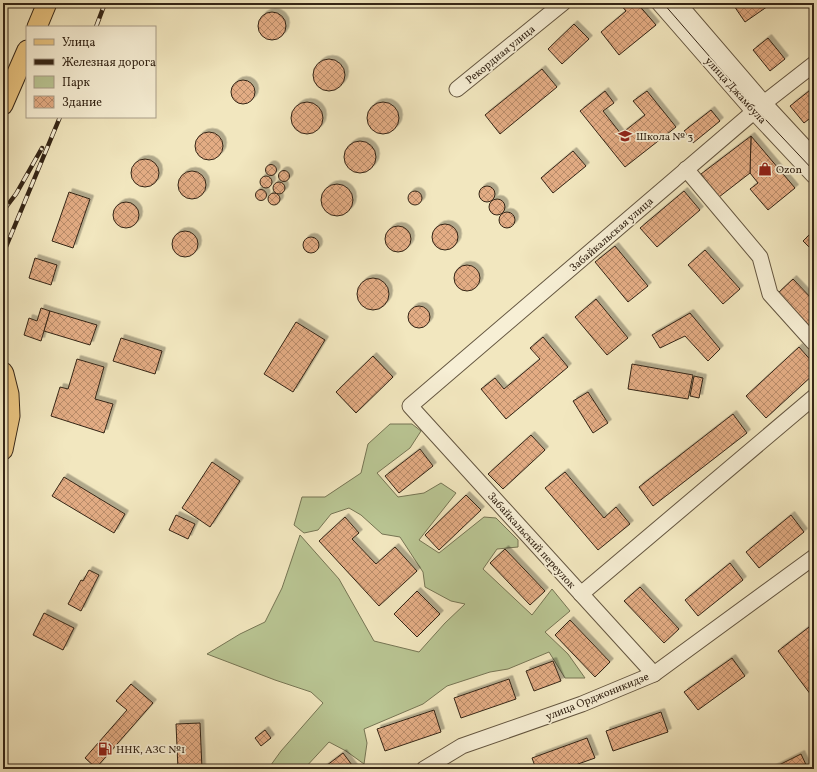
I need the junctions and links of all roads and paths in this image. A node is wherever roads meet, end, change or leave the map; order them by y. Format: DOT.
graph roads {
  1 [pos="47,3"];
  2 [pos="562,3"];
  3 [pos="659,3"];
  4 [pos="678,3"];
  5 [pos="37,26"];
  6 [pos="26,52"];
  7 [pos="814,64"];
  8 [pos="457,89"];
  9 [pos="3,105"];
  10 [pos="759,107"];
  11 [pos="814,157"];
  12 [pos="686,170"];
  13 [pos="814,176"];
  14 [pos="814,343"];
  15 [pos="3,372"];
  16 [pos="814,397"];
  17 [pos="410,406"];
  18 [pos="3,450"];
  19 [pos="814,557"];
  20 [pos="581,594"];
  21 [pos="654,674"];
  22 [pos="424,769"];
  1 -- 5 [label="main road"];
  2 -- 8 [label="street, Рекордная улица"];
  3 -- 10 [label="street, улица Джамбула"];
  4 -- 10 [label="street, улица Джамбула"];
  6 -- 9 [label="main road"];
  7 -- 10 [label="street, Забайкальская улица"];
  10 -- 11 [label="street, улица Джамбула"];
  10 -- 12 [label="street, Забайкальская улица"];
  10 -- 13 [label="street, улица Джамбула"];
  12 -- 14 [label="street"];
  12 -- 17 [label="street, Забайкальская улица"];
  15 -- 18 [label="main road"];
  16 -- 20 [label="street"];
  17 -- 20 [label="street, Забайкальский переулок"];
  19 -- 21 [label="street, улица Орджоникидзе"];
  20 -- 21 [label="street, Забайкальский переулок"];
  21 -- 22 [label="street, улица Орджоникидзе"];
}
